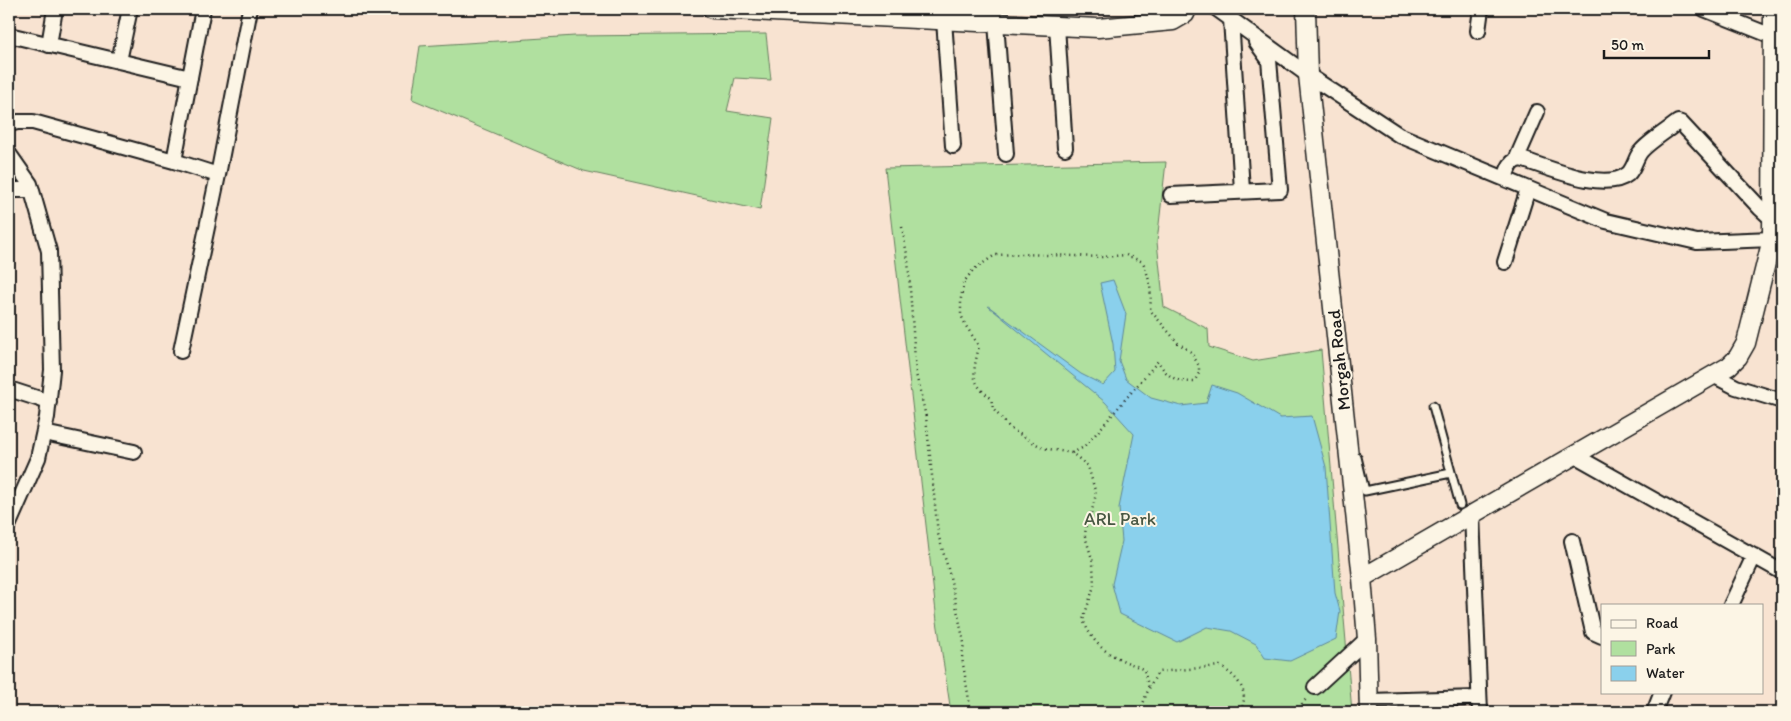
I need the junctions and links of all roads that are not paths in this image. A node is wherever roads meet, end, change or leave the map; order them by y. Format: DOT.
graph roads {
  1 [pos="55,9"];
  2 [pos="130,9"];
  3 [pos="203,9"];
  4 [pos="250,9"];
  5 [pos="712,9"];
  6 [pos="1187,9"];
  7 [pos="1217,9"];
  8 [pos="1306,9"];
  9 [pos="1481,9"];
  10 [pos="1704,9"];
  11 [pos="1773,12"];
  12 [pos="1231,19"];
  13 [pos="944,20"];
  14 [pos="996,23"];
  15 [pos="1057,26"];
  16 [pos="1478,31"];
  17 [pos="1250,33"];
  18 [pos="9,35"];
  19 [pos="1772,36"];
  20 [pos="49,45"];
  21 [pos="119,61"];
  22 [pos="1308,75"];
  23 [pos="190,78"];
  24 [pos="1536,112"];
  25 [pos="9,124"];
  26 [pos="953,146"];
  27 [pos="1065,148"];
  28 [pos="9,154"];
  29 [pos="1006,154"];
  30 [pos="1516,160"];
  31 [pos="174,161"];
  32 [pos="218,175"];
  33 [pos="1505,179"];
  34 [pos="1528,189"];
  35 [pos="9,190"];
  36 [pos="32,190"];
  37 [pos="1242,190"];
  38 [pos="1171,195"];
  39 [pos="1775,226"];
  40 [pos="1505,262"];
  41 [pos="181,351"];
  42 [pos="1713,375"];
  43 [pos="9,389"];
  44 [pos="1782,401"];
  45 [pos="49,402"];
  46 [pos="1433,406"];
  47 [pos="1344,408"];
  48 [pos="44,433"];
  49 [pos="134,452"];
  50 [pos="1574,455"];
  51 [pos="1451,473"];
  52 [pos="1466,509"];
  53 [pos="9,524"];
  54 [pos="1572,540"];
  55 [pos="1754,556"];
  56 [pos="1782,572"];
  57 [pos="1362,578"];
  58 [pos="1731,604"];
  59 [pos="1601,636"];
  60 [pos="1367,639"];
  61 [pos="1315,687"];
  62 [pos="1661,694"];
  63 [pos="1480,705"];
  64 [pos="1369,706"];
  65 [pos="1654,712"];
  1 -- 20 [label="street"];
  2 -- 21 [label="street"];
  3 -- 23 [label="street"];
  4 -- 32 [label="street"];
  5 -- 13 [label="street"];
  6 -- 15 [label="street"];
  7 -- 12 [label="street"];
  8 -- 22 [label="street, Morgah Road"];
  9 -- 16 [label="street"];
  10 -- 19 [label="street"];
  11 -- 19 [label="street"];
  12 -- 17 [label="street"];
  12 -- 37 [label="street"];
  13 -- 14 [label="street"];
  13 -- 26 [label="street"];
  14 -- 15 [label="street"];
  14 -- 29 [label="street"];
  15 -- 27 [label="street"];
  17 -- 22 [label="street"];
  17 -- 37 [label="street"];
  18 -- 20 [label="street"];
  19 -- 39 [label="street"];
  20 -- 21 [label="street"];
  21 -- 23 [label="street"];
  22 -- 33 [label="street"];
  22 -- 47 [label="street, Morgah Road"];
  23 -- 31 [label="street"];
  24 -- 30 [label="street"];
  25 -- 31 [label="street"];
  28 -- 36 [label="street"];
  30 -- 33 [label="street"];
  30 -- 39 [label="street"];
  31 -- 32 [label="street"];
  32 -- 41 [label="street"];
  33 -- 34 [label="street"];
  34 -- 39 [label="street"];
  34 -- 40 [label="street"];
  35 -- 36 [label="street"];
  36 -- 45 [label="street"];
  37 -- 38 [label="street"];
  39 -- 42 [label="street"];
  42 -- 44 [label="street"];
  42 -- 50 [label="street"];
  43 -- 45 [label="street"];
  45 -- 48 [label="street"];
  46 -- 51 [label="lane"];
  47 -- 51 [label="lane"];
  47 -- 57 [label="street, Morgah Road"];
  48 -- 49 [label="street"];
  48 -- 53 [label="street"];
  50 -- 52 [label="street"];
  50 -- 55 [label="street"];
  51 -- 52 [label="lane"];
  52 -- 57 [label="street"];
  52 -- 63 [label="street"];
  54 -- 59 [label="street"];
  55 -- 56 [label="street"];
  55 -- 58 [label="street"];
  57 -- 60 [label="street, Morgah Road"];
  60 -- 61 [label="street"];
  60 -- 64 [label="street, Morgah Road"];
  62 -- 65 [label="street"];
  63 -- 64 [label="street"];
}
